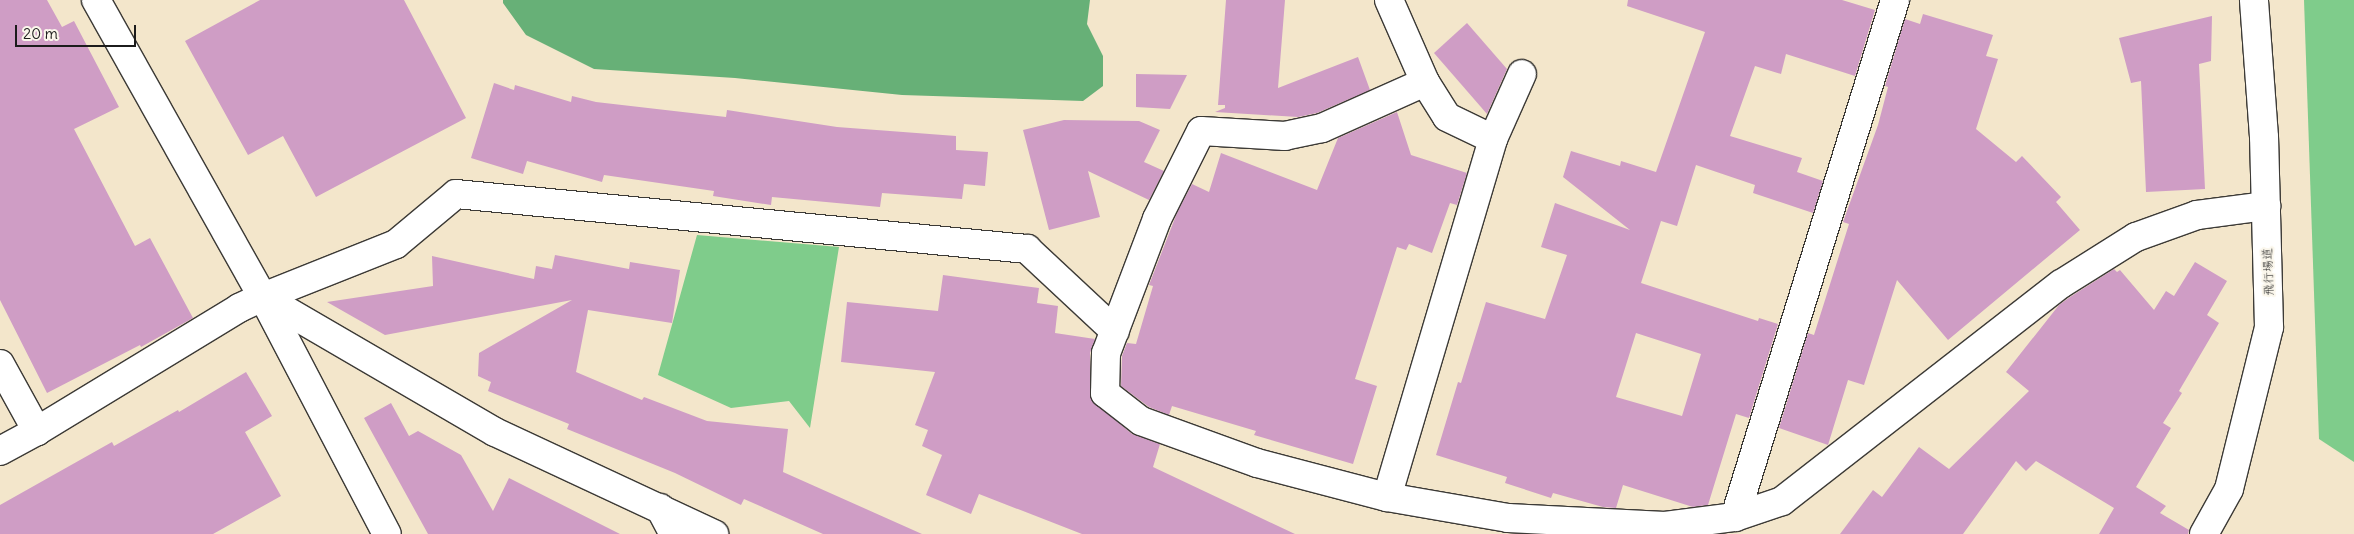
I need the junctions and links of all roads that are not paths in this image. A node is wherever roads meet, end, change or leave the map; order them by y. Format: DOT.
graph roads {
  1 [pos="96,0"];
  2 [pos="1389,0"];
  3 [pos="1896,0"];
  4 [pos="2254,0"];
  5 [pos="1522,74"];
  6 [pos="1425,82"];
  7 [pos="1494,139"];
  8 [pos="2266,206"];
  9 [pos="263,297"];
  10 [pos="1115,330"];
  11 [pos="0,364"];
  12 [pos="37,431"];
  13 [pos="0,450"];
  14 [pos="1387,497"];
  15 [pos="660,508"];
  16 [pos="1734,516"];
  17 [pos="387,534"];
  18 [pos="674,534"];
  19 [pos="714,534"];
  20 [pos="2204,534"];
  1 -- 9 [label="street"];
  2 -- 6 [label="street"];
  3 -- 16 [label="street"];
  4 -- 8 [label="street, 飛行場道"];
  5 -- 7 [label="street"];
  6 -- 7 [label="street"];
  6 -- 10 [label="street"];
  7 -- 14 [label="street"];
  8 -- 16 [label="street"];
  8 -- 20 [label="street, 飛行場道"];
  9 -- 10 [label="street"];
  9 -- 12 [label="street"];
  9 -- 15 [label="street"];
  9 -- 17 [label="street"];
  10 -- 14 [label="street"];
  11 -- 12 [label="street"];
  12 -- 13 [label="street"];
  14 -- 16 [label="street"];
  15 -- 18 [label="street"];
  15 -- 19 [label="street"];
}
